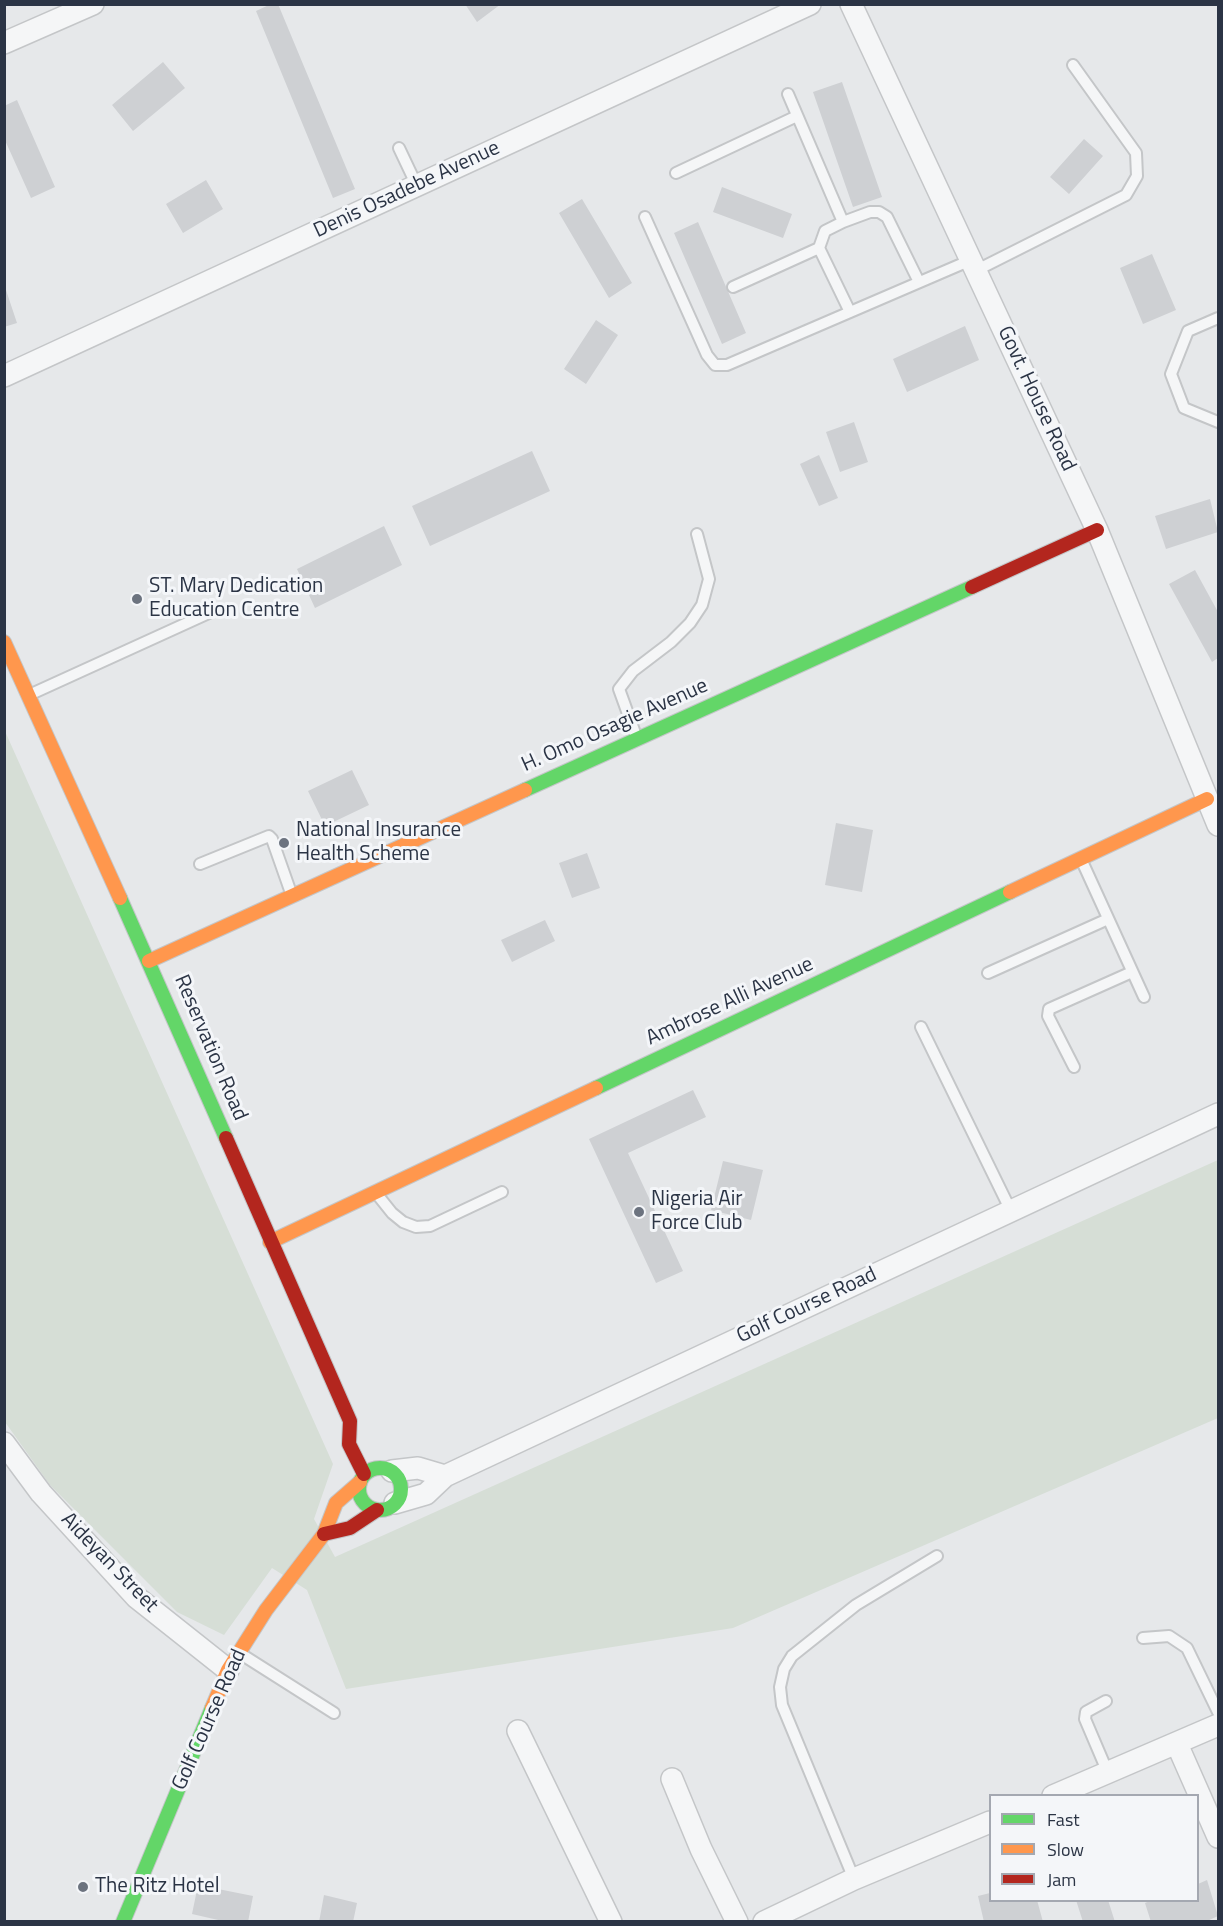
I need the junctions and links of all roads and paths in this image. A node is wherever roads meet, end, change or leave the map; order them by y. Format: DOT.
graph roads {
  1 [pos="93,4"];
  2 [pos="810,4"];
  3 [pos="851,4"];
  4 [pos="4,43"];
  5 [pos="1073,65"];
  6 [pos="788,94"];
  7 [pos="797,116"];
  8 [pos="399,148"];
  9 [pos="676,173"];
  10 [pos="417,186"];
  11 [pos="645,217"];
  12 [pos="843,222"];
  13 [pos="819,248"];
  14 [pos="974,265"];
  15 [pos="919,282"];
  16 [pos="733,287"];
  17 [pos="850,312"];
  18 [pos="1218,318"];
  19 [pos="4,376"];
  20 [pos="1218,422"];
  21 [pos="1097,530"];
  22 [pos="697,534"];
  23 [pos="209,613"];
  24 [pos="4,642"];
  25 [pos="28,695"];
  26 [pos="637,739"];
  27 [pos="1207,799"];
  28 [pos="1218,825"];
  29 [pos="1080,859"];
  30 [pos="200,864"];
  31 [pos="292,896"];
  32 [pos="1108,919"];
  33 [pos="149,961"];
  34 [pos="1132,972"];
  35 [pos="988,973"];
  36 [pos="1144,997"];
  37 [pos="921,1027"];
  38 [pos="1074,1067"];
  39 [pos="1218,1114"];
  40 [pos="376,1192"];
  41 [pos="501,1192"];
  42 [pos="1011,1211"];
  43 [pos="270,1242"];
  44 [pos="350,1421"];
  45 [pos="366,1434"];
  46 [pos="4,1443"];
  47 [pos="375,1451"];
  48 [pos="388,1470"];
  49 [pos="445,1476"];
  50 [pos="362,1478"];
  51 [pos="386,1507"];
  52 [pos="324,1534"];
  53 [pos="937,1556"];
  54 [pos="1143,1638"];
  55 [pos="233,1661"];
  56 [pos="1106,1701"];
  57 [pos="1218,1712"];
  58 [pos="334,1713"];
  59 [pos="1218,1725"];
  60 [pos="518,1731"];
  61 [pos="1177,1744"];
  62 [pos="1108,1773"];
  63 [pos="672,1779"];
  64 [pos="1058,1794"];
  65 [pos="989,1822"];
  66 [pos="1218,1837"];
  67 [pos="854,1879"];
  68 [pos="123,1922"];
  69 [pos="611,1922"];
  70 [pos="737,1922"];
  71 [pos="764,1922"];
  1 -- 4 [label="street"];
  2 -- 10 [label="street, Denis Osadebe Avenue"];
  3 -- 14 [label="street, Govt. House Road"];
  5 -- 14 [label="lane"];
  6 -- 7 [label="lane"];
  7 -- 9 [label="lane"];
  7 -- 12 [label="lane"];
  8 -- 10 [label="lane"];
  10 -- 19 [label="street, Denis Osadebe Avenue"];
  11 -- 17 [label="lane"];
  12 -- 13 [label="lane"];
  12 -- 15 [label="lane"];
  13 -- 16 [label="lane"];
  13 -- 17 [label="lane"];
  14 -- 15 [label="lane"];
  14 -- 21 [label="street, Govt. House Road"];
  15 -- 17 [label="lane"];
  18 -- 20 [label="lane"];
  21 -- 26 [label="street, H. Omo Osagie Avenue"];
  21 -- 27 [label="street, Govt. House Road"];
  22 -- 26 [label="lane"];
  23 -- 25 [label="lane"];
  24 -- 25 [label="street, Reservation Road"];
  25 -- 33 [label="street, Reservation Road"];
  26 -- 31 [label="street, H. Omo Osagie Avenue"];
  27 -- 28 [label="street, Govt. House Road"];
  27 -- 29 [label="street, Ambrose Alli Avenue"];
  29 -- 32 [label="lane"];
  29 -- 40 [label="street, Ambrose Alli Avenue"];
  30 -- 31 [label="lane"];
  31 -- 33 [label="street, H. Omo Osagie Avenue"];
  32 -- 34 [label="lane"];
  32 -- 35 [label="lane"];
  33 -- 43 [label="street, Reservation Road"];
  34 -- 36 [label="lane"];
  34 -- 38 [label="lane"];
  37 -- 42 [label="lane"];
  39 -- 42 [label="street, Golf Course Road"];
  40 -- 41 [label="lane"];
  40 -- 43 [label="street, Ambrose Alli Avenue"];
  42 -- 49 [label="street, Golf Course Road"];
  43 -- 44 [label="street, Reservation Road"];
  44 -- 45 [label="street"];
  44 -- 50 [label="street, Reservation Road"];
  46 -- 55 [label="street, Aideyan Street"];
  47 -- 48 [label="street"];
  48 -- 49 [label="street"];
  48 -- 50 [label="street"];
  48 -- 51 [label="street"];
  49 -- 51 [label="street, Golf Course Road"];
  50 -- 51 [label="street"];
  50 -- 52 [label="street"];
  51 -- 52 [label="street"];
  52 -- 55 [label="street, Golf Course Road"];
  53 -- 67 [label="lane"];
  54 -- 57 [label="lane"];
  55 -- 58 [label="lane"];
  55 -- 68 [label="street, Golf Course Road"];
  56 -- 62 [label="lane"];
  59 -- 61 [label="street"];
  60 -- 69 [label="street"];
  61 -- 62 [label="street"];
  61 -- 66 [label="street"];
  62 -- 64 [label="street"];
  63 -- 70 [label="street"];
  65 -- 67 [label="street"];
  67 -- 71 [label="street"];
}
